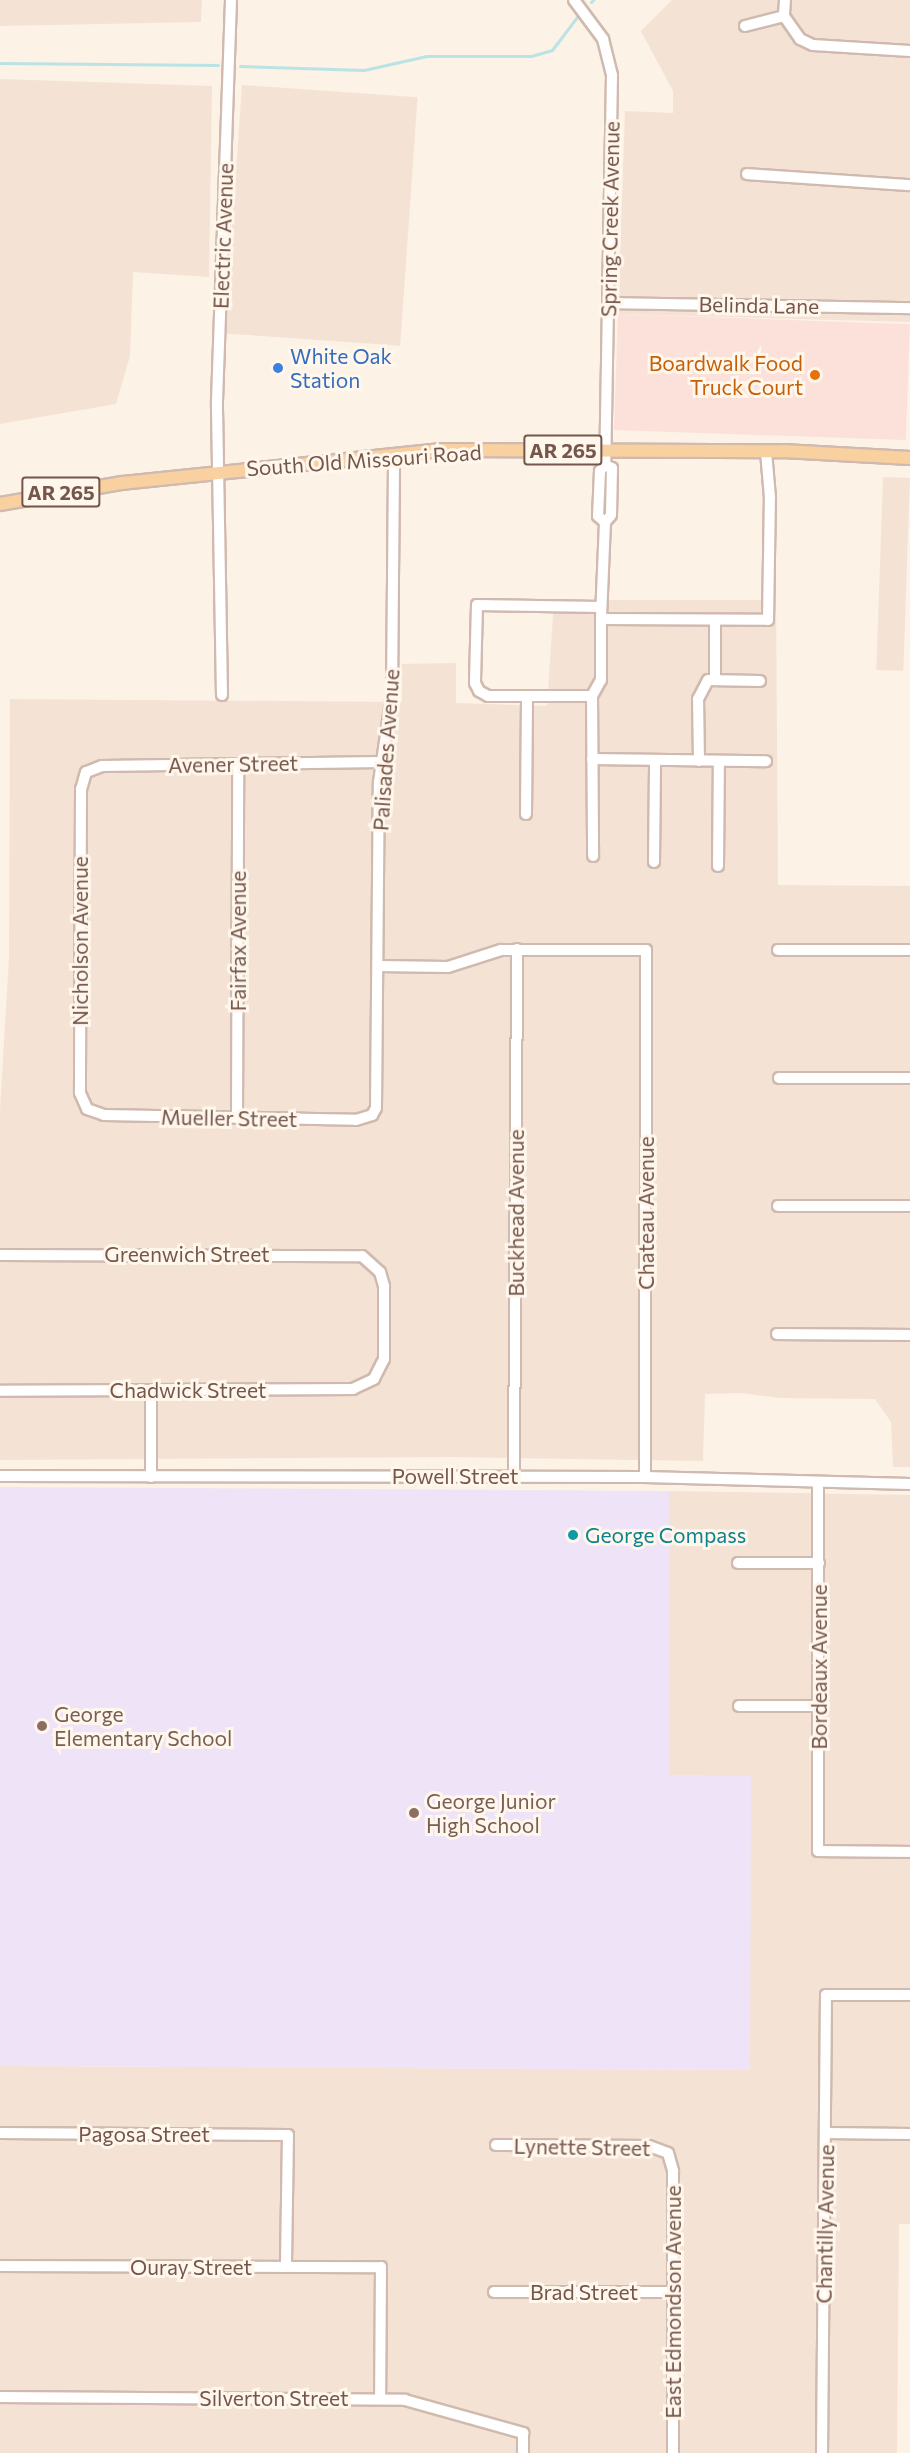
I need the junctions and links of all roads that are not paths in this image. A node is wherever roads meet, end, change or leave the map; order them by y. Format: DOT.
graph roads {
  1 [pos="231,0"];
  2 [pos="574,0"];
  3 [pos="785,0"];
  4 [pos="784,16"];
  5 [pos="745,26"];
  6 [pos="910,51"];
  7 [pos="747,174"];
  8 [pos="910,184"];
  9 [pos="609,303"];
  10 [pos="910,308"];
  11 [pos="605,449"];
  12 [pos="766,451"];
  13 [pos="394,455"];
  14 [pos="910,458"];
  15 [pos="218,472"];
  16 [pos="0,504"];
  17 [pos="601,607"];
  18 [pos="601,619"];
  19 [pos="716,620"];
  20 [pos="715,679"];
  21 [pos="760,681"];
  22 [pos="222,695"];
  23 [pos="592,696"];
  24 [pos="527,697"];
  25 [pos="592,759"];
  26 [pos="655,760"];
  27 [pos="699,761"];
  28 [pos="719,761"];
  29 [pos="766,761"];
  30 [pos="381,762"];
  31 [pos="238,764"];
  32 [pos="86,771"];
  33 [pos="526,814"];
  34 [pos="593,856"];
  35 [pos="654,862"];
  36 [pos="718,866"];
  37 [pos="517,950"];
  38 [pos="778,950"];
  39 [pos="910,950"];
  40 [pos="378,966"];
  41 [pos="779,1078"];
  42 [pos="910,1078"];
  43 [pos="87,1109"];
  44 [pos="372,1115"];
  45 [pos="237,1118"];
  46 [pos="778,1206"];
  47 [pos="910,1206"];
  48 [pos="0,1255"];
  49 [pos="777,1334"];
  50 [pos="910,1335"];
  51 [pos="374,1379"];
  52 [pos="151,1390"];
  53 [pos="0,1391"];
  54 [pos="0,1476"];
  55 [pos="514,1476"];
  56 [pos="151,1477"];
  57 [pos="645,1477"];
  58 [pos="819,1482"];
  59 [pos="910,1484"];
  60 [pos="738,1563"];
  61 [pos="819,1563"];
  62 [pos="739,1706"];
  63 [pos="819,1706"];
  64 [pos="910,1852"];
  65 [pos="910,1995"];
  66 [pos="0,2133"];
  67 [pos="826,2133"];
  68 [pos="910,2134"];
  69 [pos="496,2145"];
  70 [pos="668,2153"];
  71 [pos="0,2266"];
  72 [pos="286,2267"];
  73 [pos="494,2292"];
  74 [pos="673,2292"];
  75 [pos="0,2397"];
  76 [pos="380,2398"];
  77 [pos="523,2453"];
  78 [pos="673,2453"];
  79 [pos="822,2453"];
  1 -- 15 [label="street, Electric Avenue"];
  2 -- 9 [label="street, Spring Creek Avenue"];
  3 -- 4 [label="street"];
  4 -- 5 [label="street"];
  4 -- 6 [label="street"];
  7 -- 8 [label="street"];
  9 -- 10 [label="street, Belinda Lane"];
  9 -- 11 [label="street, Spring Creek Avenue"];
  11 -- 12 [label="main road, South Old Missouri Road / AR 265"];
  11 -- 13 [label="main road, South Old Missouri Road / AR 265"];
  11 -- 17 [label="street, Spring Creek Avenue"];
  12 -- 14 [label="main road, South Old Missouri Road / AR 265"];
  12 -- 19 [label="street"];
  13 -- 15 [label="main road, South Old Missouri Road / AR 265"];
  13 -- 30 [label="street, Palisades Avenue"];
  15 -- 16 [label="main road, South Old Missouri Road / AR 265"];
  15 -- 22 [label="street, Electric Avenue"];
  17 -- 18 [label="street"];
  17 -- 24 [label="street"];
  18 -- 19 [label="street"];
  18 -- 23 [label="street"];
  19 -- 20 [label="street"];
  20 -- 21 [label="street"];
  20 -- 27 [label="street"];
  23 -- 24 [label="street"];
  23 -- 25 [label="street"];
  24 -- 33 [label="street"];
  25 -- 26 [label="street"];
  25 -- 34 [label="street"];
  26 -- 27 [label="street"];
  26 -- 35 [label="street"];
  27 -- 28 [label="street"];
  28 -- 29 [label="street"];
  28 -- 36 [label="street"];
  30 -- 31 [label="street, Avener Street"];
  30 -- 40 [label="street, Palisades Avenue"];
  31 -- 32 [label="street, Avener Street"];
  31 -- 45 [label="street, Fairfax Avenue"];
  32 -- 43 [label="street, Nicholson Avenue"];
  37 -- 40 [label="street"];
  37 -- 55 [label="street, Buckhead Avenue"];
  37 -- 57 [label="street, Chateau Avenue"];
  38 -- 39 [label="street"];
  40 -- 44 [label="street, Palisades Avenue"];
  41 -- 42 [label="street"];
  43 -- 45 [label="street, Mueller Street"];
  44 -- 45 [label="street, Mueller Street"];
  46 -- 47 [label="street"];
  48 -- 51 [label="street, Greenwich Street"];
  49 -- 50 [label="street"];
  51 -- 52 [label="street, Chadwick Street"];
  52 -- 53 [label="street, Chadwick Street"];
  52 -- 56 [label="street"];
  54 -- 56 [label="street, Powell Street"];
  55 -- 56 [label="street, Powell Street"];
  55 -- 57 [label="street, Powell Street"];
  57 -- 58 [label="street, Powell Street"];
  58 -- 59 [label="street, Powell Street"];
  58 -- 61 [label="street, Bordeaux Avenue"];
  60 -- 61 [label="street"];
  61 -- 63 [label="street, Bordeaux Avenue"];
  62 -- 63 [label="street"];
  63 -- 64 [label="street, Bordeaux Avenue"];
  65 -- 67 [label="street, Chantilly Avenue"];
  66 -- 72 [label="street, Pagosa Street"];
  67 -- 68 [label="street"];
  67 -- 79 [label="street, Chantilly Avenue"];
  69 -- 70 [label="street, Lynette Street"];
  70 -- 74 [label="street, East Edmondson Avenue"];
  71 -- 72 [label="street, Ouray Street"];
  72 -- 76 [label="street, Ouray Street"];
  73 -- 74 [label="street, Brad Street"];
  74 -- 78 [label="street, East Edmondson Avenue"];
  75 -- 76 [label="street, Silverton Street"];
  76 -- 77 [label="street, Silverton Street"];
}
